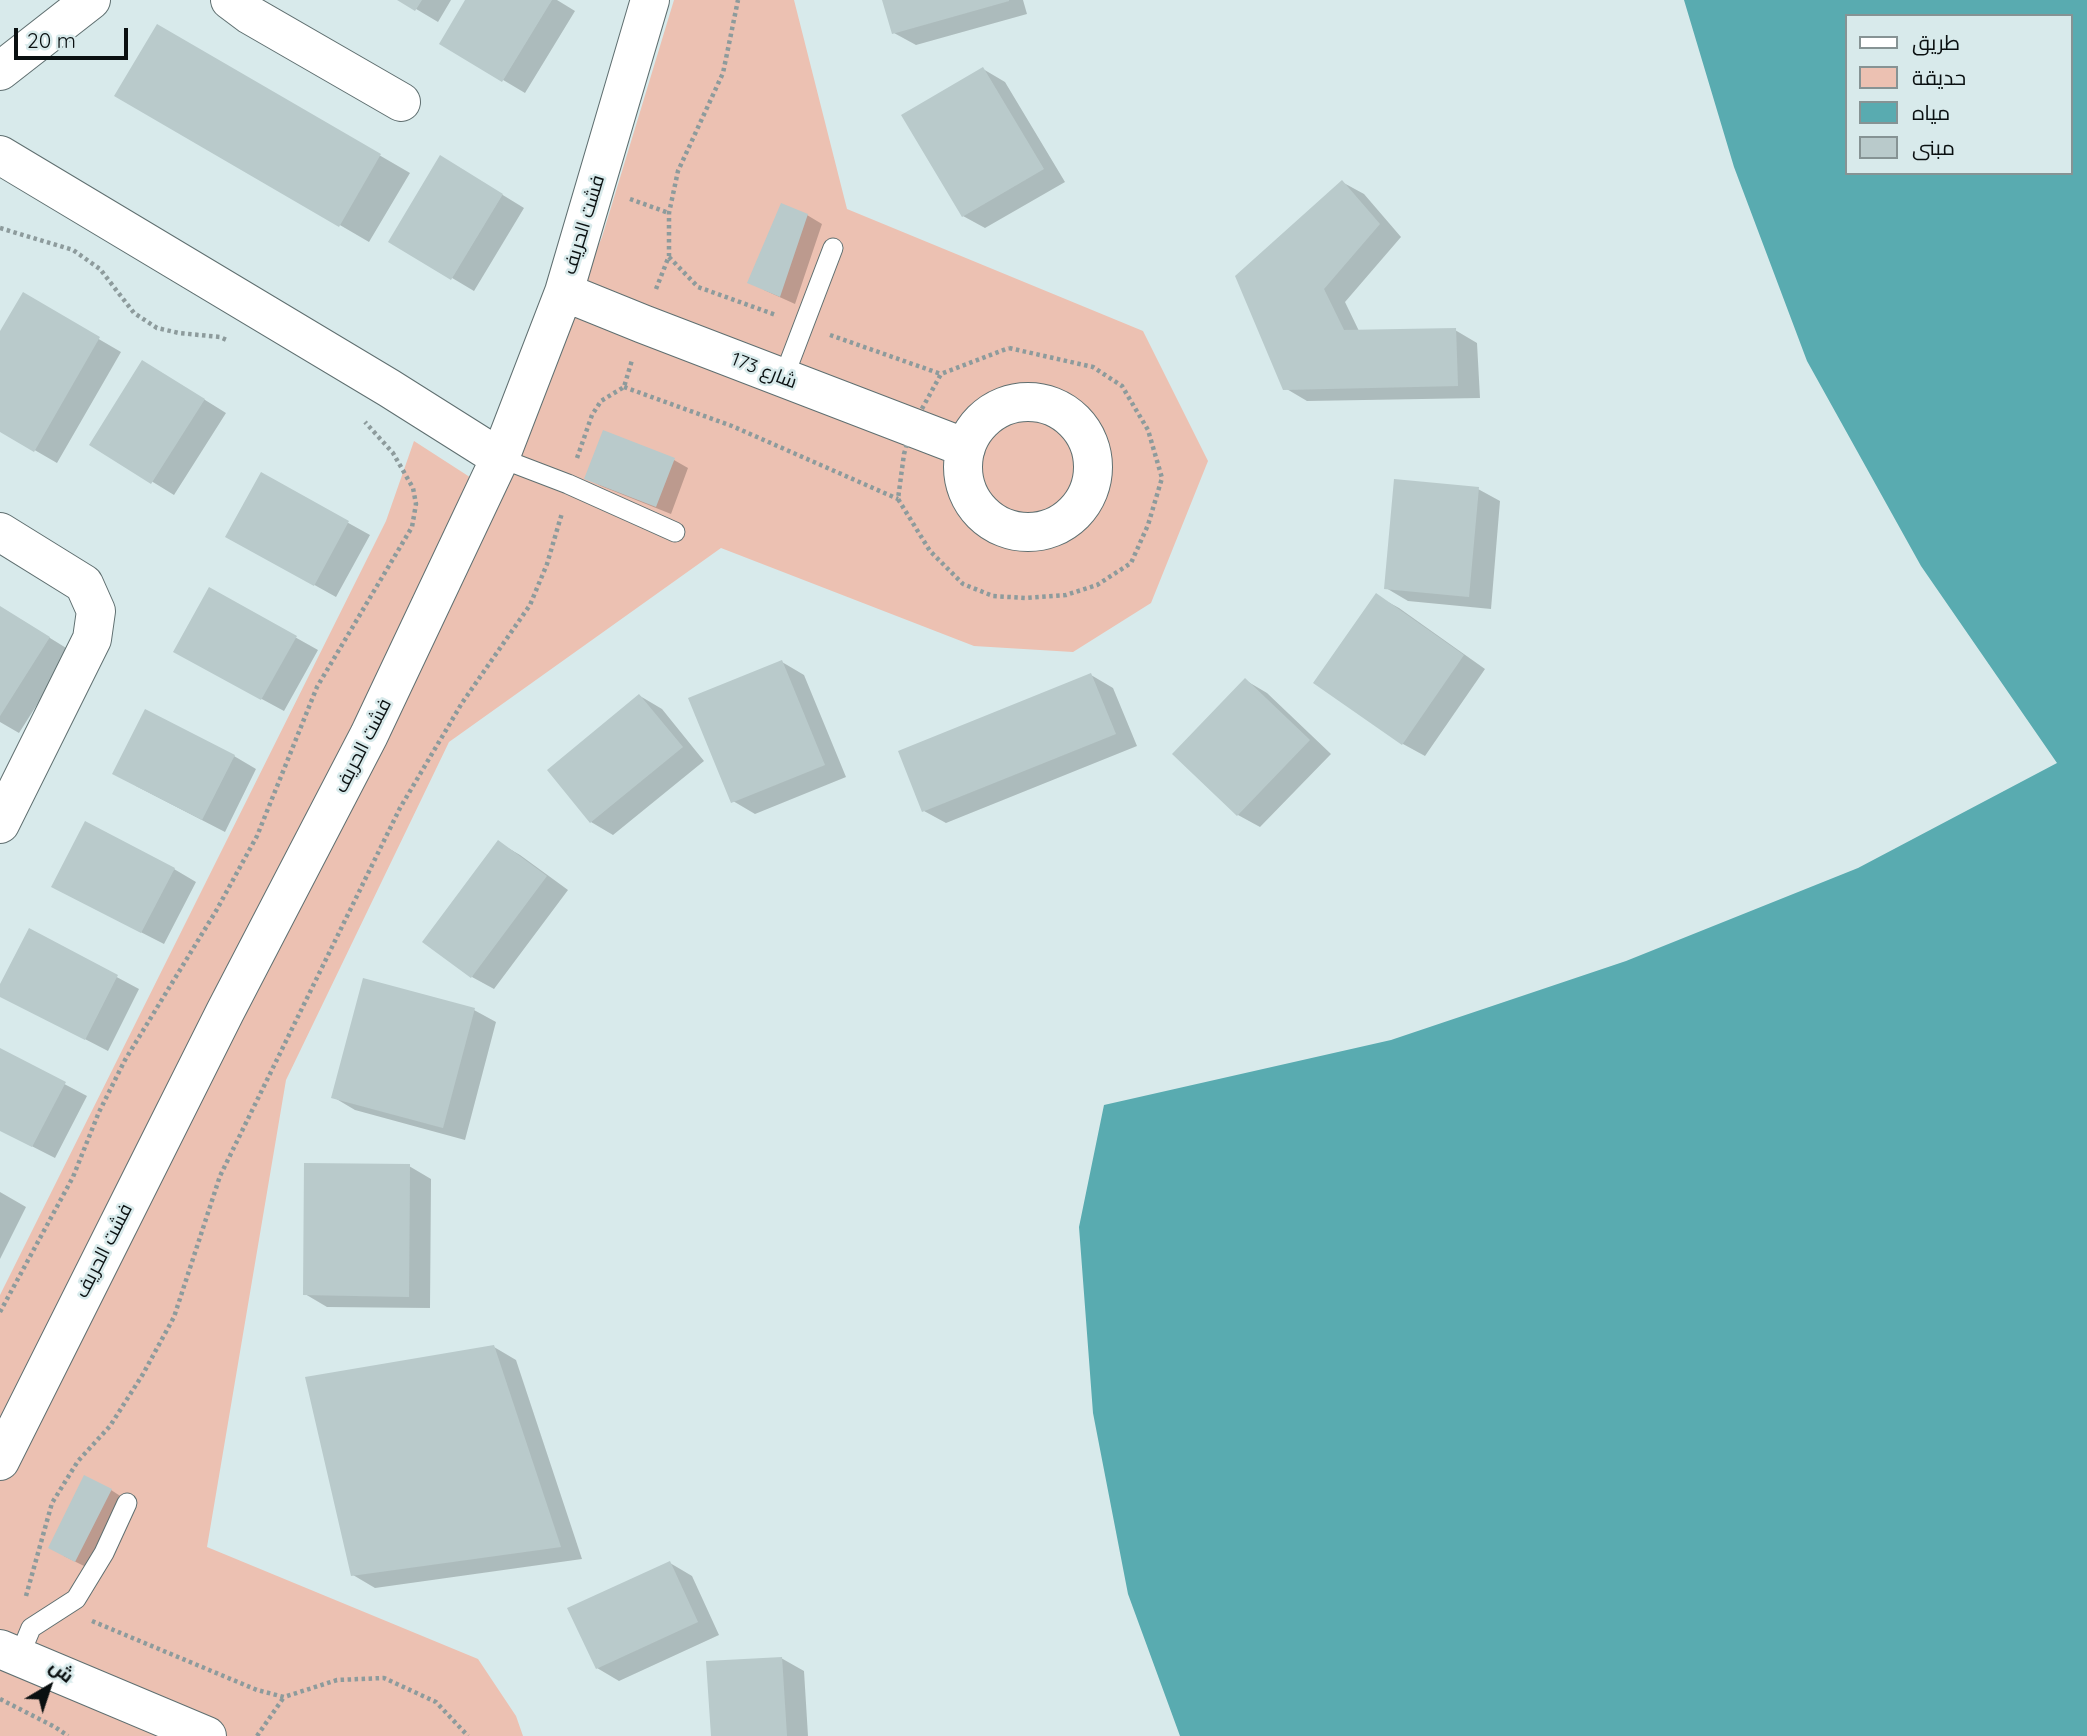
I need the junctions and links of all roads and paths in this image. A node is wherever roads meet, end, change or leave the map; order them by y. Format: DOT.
graph roads {
  1 [pos="91,0"];
  2 [pos="230,0"];
  3 [pos="650,0"];
  4 [pos="738,0"];
  5 [pos="0,71"];
  6 [pos="401,102"];
  7 [pos="0,155"];
  8 [pos="0,228"];
  9 [pos="833,248"];
  10 [pos="564,292"];
  11 [pos="643,324"];
  12 [pos="235,343"];
  13 [pos="783,379"];
  14 [pos="624,387"];
  15 [pos="362,418"];
  16 [pos="912,428"];
  17 [pos="966,448"];
  18 [pos="500,458"];
  19 [pos="568,484"];
  20 [pos="898,499"];
  21 [pos="0,532"];
  22 [pos="675,532"];
  23 [pos="0,824"];
  24 [pos="0,1312"];
  25 [pos="0,1461"];
  26 [pos="127,1503"];
  27 [pos="26,1594"];
  28 [pos="61,1608"];
  29 [pos="9,1653"];
  30 [pos="284,1697"];
  31 [pos="0,1699"];
  32 [pos="68,1736"];
  33 [pos="207,1736"];
  34 [pos="257,1736"];
  35 [pos="468,1736"];
  1 -- 5 [label="street"];
  2 -- 6 [label="street"];
  3 -- 10 [label="street, فشت الحريف"];
  4 -- 11 [label="path"];
  7 -- 18 [label="street"];
  8 -- 12 [label="path"];
  9 -- 13 [label="lane"];
  10 -- 11 [label="street, شارع 173"];
  10 -- 18 [label="street, فشت الحريف"];
  11 -- 13 [label="street, شارع 173"];
  11 -- 14 [label="path"];
  13 -- 16 [label="street, شارع 173"];
  14 -- 19 [label="path"];
  14 -- 20 [label="path"];
  15 -- 24 [label="path"];
  16 -- 17 [label="street, شارع 173"];
  16 -- 20 [label="path"];
  16 -- 20 [label="path"];
  18 -- 19 [label="lane"];
  18 -- 25 [label="street, فشت الحريف"];
  19 -- 22 [label="lane"];
  19 -- 27 [label="path"];
  21 -- 23 [label="street"];
  26 -- 28 [label="lane"];
  27 -- 28 [label="path"];
  27 -- 29 [label="path"];
  28 -- 29 [label="lane"];
  28 -- 30 [label="path"];
  29 -- 33 [label="street"];
  30 -- 34 [label="path"];
  30 -- 35 [label="path"];
  31 -- 32 [label="path"];
}
